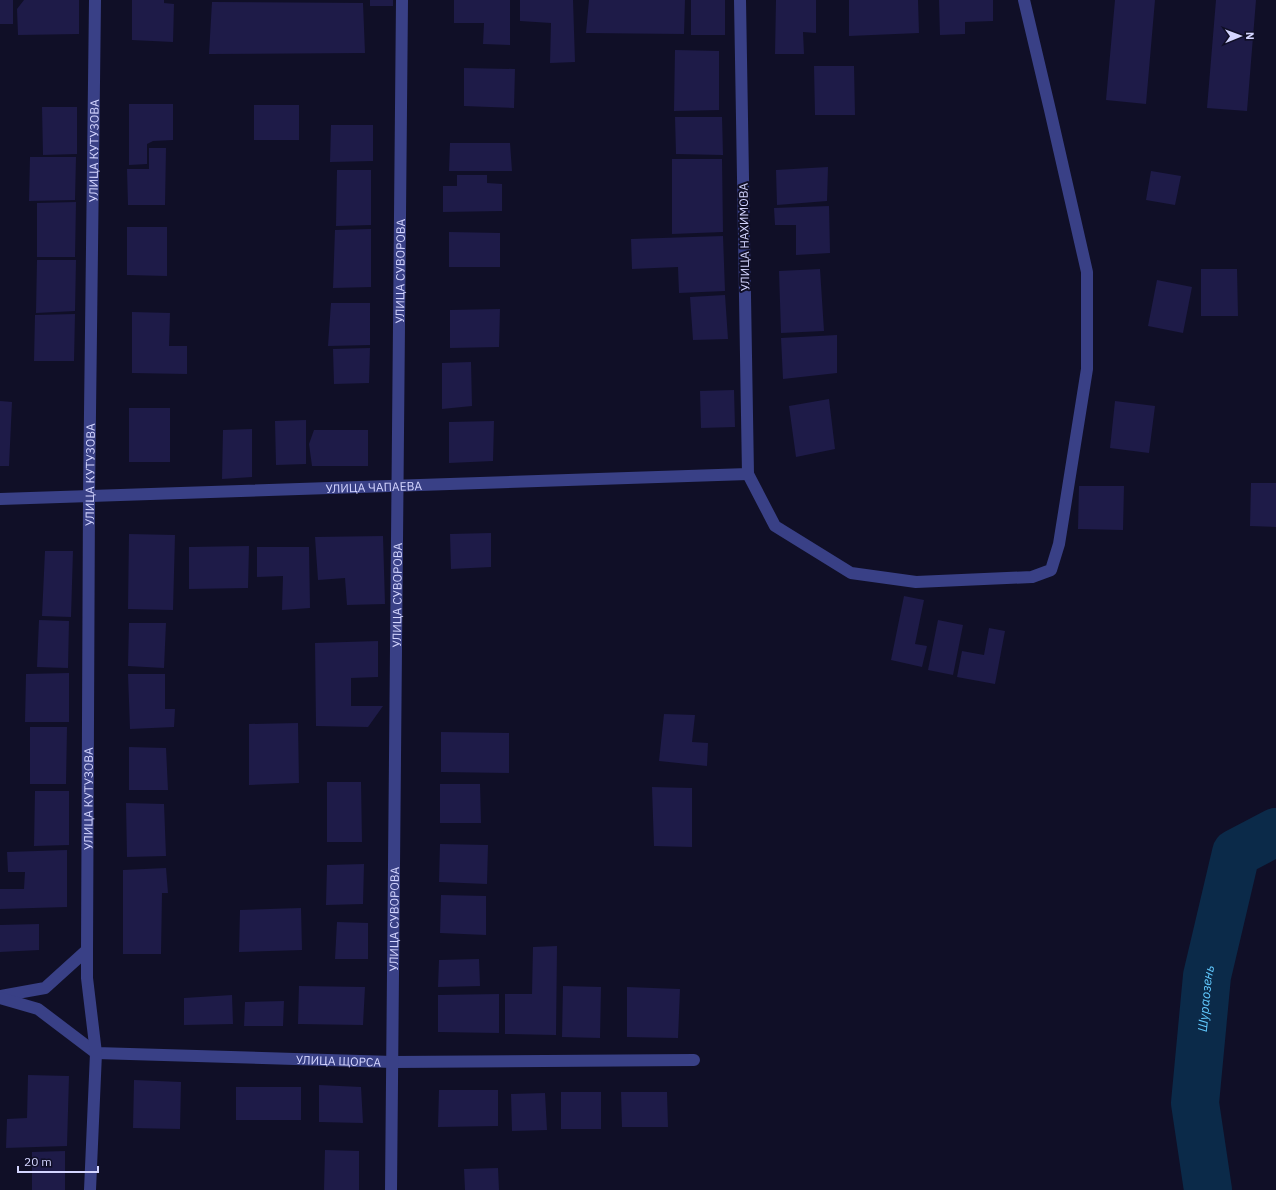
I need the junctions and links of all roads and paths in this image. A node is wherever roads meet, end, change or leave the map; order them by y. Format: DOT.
graph roads {
  1 [pos="96,0"];
  2 [pos="402,0"];
  3 [pos="740,0"];
  4 [pos="1024,0"];
  5 [pos="748,474"];
  6 [pos="397,486"];
  7 [pos="89,496"];
  8 [pos="0,499"];
  9 [pos="87,950"];
  10 [pos="0,997"];
  11 [pos="96,1053"];
  12 [pos="694,1060"];
  13 [pos="392,1062"];
  14 [pos="90,1190"];
  15 [pos="391,1190"];
  1 -- 7 [label="street, УЛИЦА КУТУЗОВА"];
  2 -- 6 [label="street, УЛИЦА СУВОРОВА"];
  3 -- 5 [label="street, УЛИЦА НАХИМОВА"];
  4 -- 5 [label="street"];
  5 -- 6 [label="street, УЛИЦА ЧАПАЕВА"];
  6 -- 7 [label="street, УЛИЦА ЧАПАЕВА"];
  6 -- 13 [label="street, УЛИЦА СУВОРОВА"];
  7 -- 8 [label="street, УЛИЦА ЧАПАЕВА"];
  7 -- 9 [label="street, УЛИЦА КУТУЗОВА"];
  9 -- 10 [label="street"];
  9 -- 11 [label="street, УЛИЦА КУТУЗОВА"];
  10 -- 11 [label="street"];
  11 -- 13 [label="street, УЛИЦА ЩОРСА"];
  11 -- 14 [label="street, УЛИЦА КУТУЗОВА"];
  12 -- 13 [label="street, УЛИЦА ЩОРСА"];
  13 -- 15 [label="street, УЛИЦА СУВОРОВА"];
}
